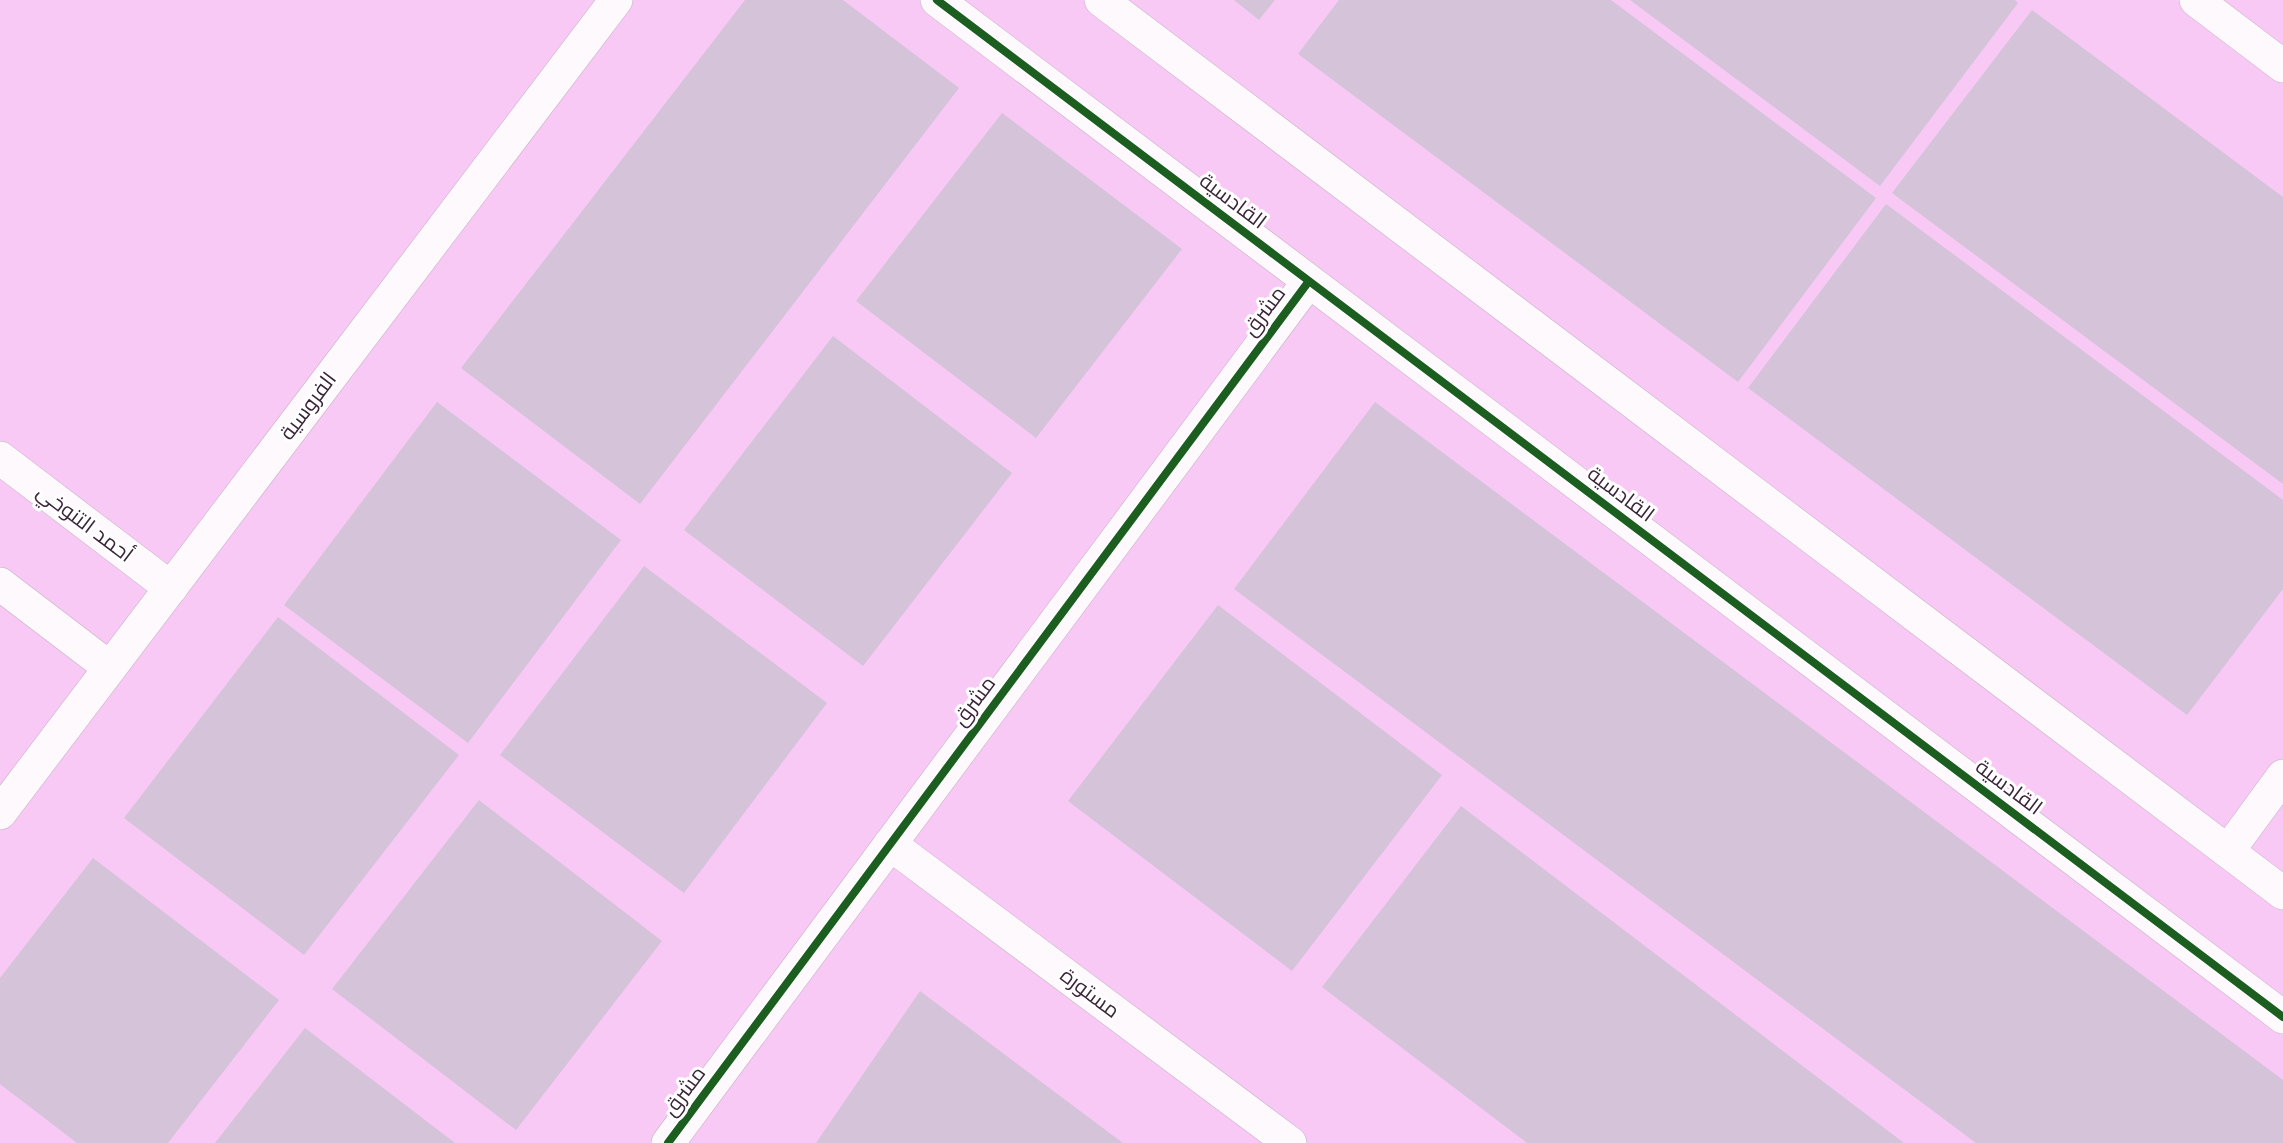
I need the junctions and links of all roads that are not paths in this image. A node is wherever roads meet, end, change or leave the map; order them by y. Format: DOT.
graph roads {
  1 [pos="616,0"];
  2 [pos="937,0"];
  3 [pos="1101,0"];
  4 [pos="2196,0"];
  5 [pos="2283,66"];
  6 [pos="1309,281"];
  7 [pos="0,458"];
  8 [pos="0,584"];
  9 [pos="171,588"];
  10 [pos="110,668"];
  11 [pos="2283,776"];
  12 [pos="0,813"];
  13 [pos="890,844"];
  14 [pos="2228,851"];
  15 [pos="2283,893"];
  16 [pos="2283,1017"];
  17 [pos="668,1143"];
  18 [pos="1290,1143"];
  1 -- 9 [label="street, الفروسية"];
  2 -- 6 [label="street, القادسية"];
  3 -- 14 [label="street"];
  4 -- 5 [label="street"];
  6 -- 13 [label="street, مشرق"];
  6 -- 16 [label="street, القادسية"];
  7 -- 9 [label="street, أحمد التنوخي"];
  8 -- 10 [label="street"];
  9 -- 10 [label="street, الفروسية"];
  10 -- 12 [label="street, الفروسية"];
  11 -- 14 [label="street"];
  13 -- 17 [label="street, مشرق"];
  13 -- 18 [label="street, مستورة"];
  14 -- 15 [label="street"];
}
